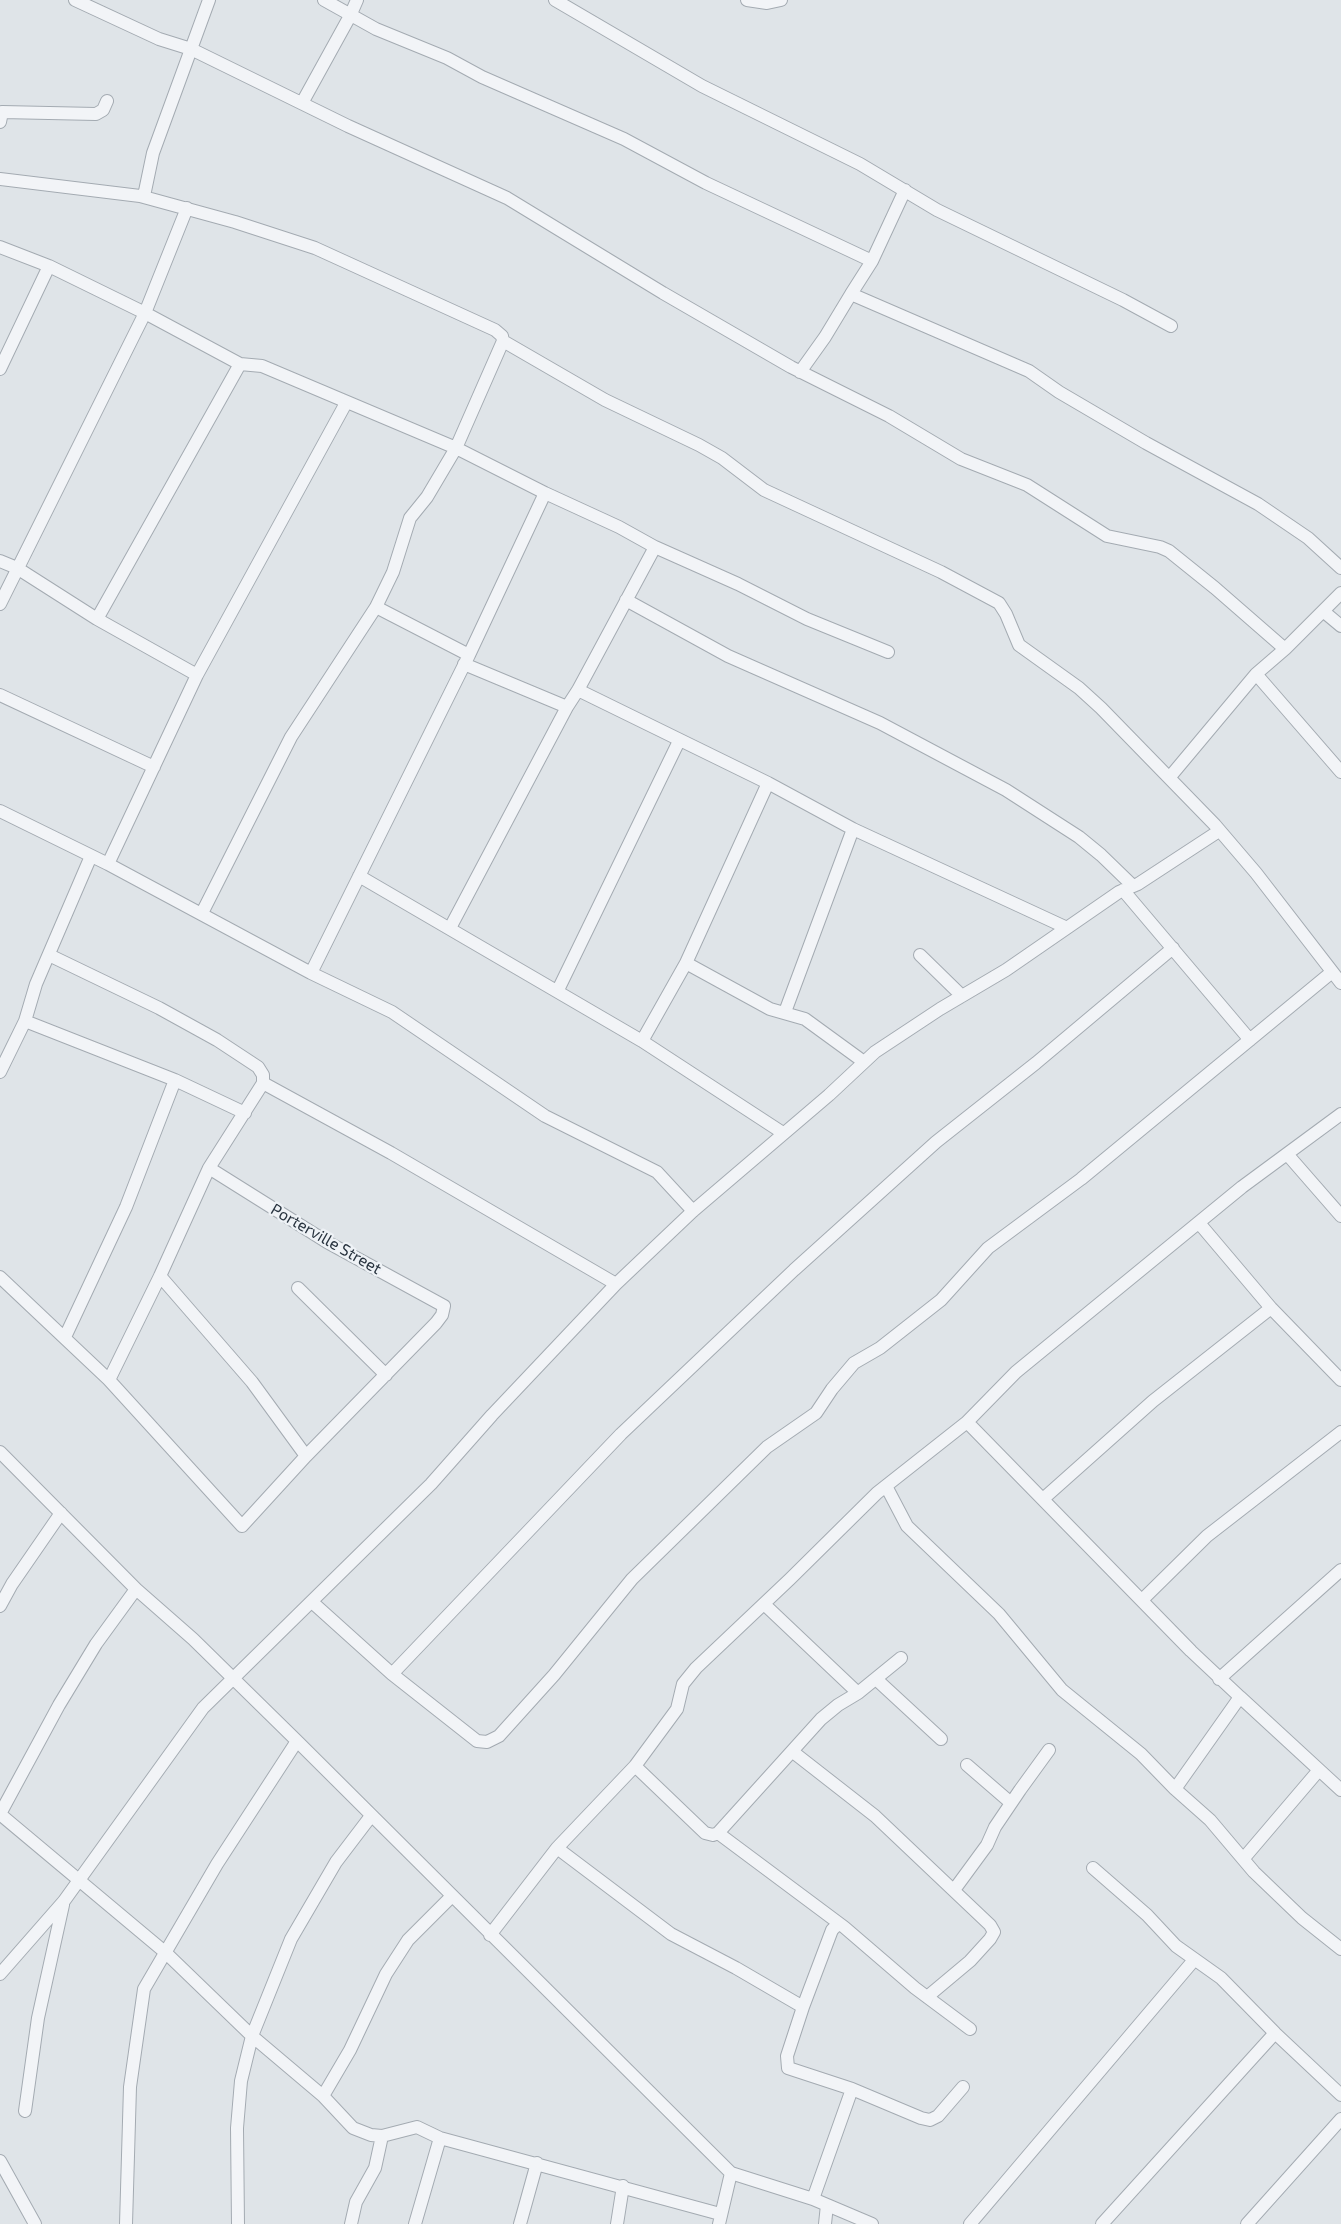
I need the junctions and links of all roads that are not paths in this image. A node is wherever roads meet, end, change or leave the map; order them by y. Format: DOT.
graph roads {
  1 [pos="76,0"];
  2 [pos="209,0"];
  3 [pos="324,0"];
  4 [pos="357,0"];
  5 [pos="555,0"];
  6 [pos="747,0"];
  7 [pos="781,0"];
  8 [pos="350,16"];
  9 [pos="191,50"];
  10 [pos="107,101"];
  11 [pos="302,104"];
  12 [pos="0,122"];
  13 [pos="0,179"];
  14 [pos="905,190"];
  15 [pos="144,196"];
  16 [pos="187,208"];
  17 [pos="0,247"];
  18 [pos="872,261"];
  19 [pos="49,266"];
  20 [pos="851,294"];
  21 [pos="145,313"];
  22 [pos="1171,326"];
  23 [pos="503,341"];
  24 [pos="240,364"];
  25 [pos="0,369"];
  26 [pos="800,372"];
  27 [pos="346,403"];
  28 [pos="456,448"];
  29 [pos="545,493"];
  30 [pos="655,548"];
  31 [pos="0,561"];
  32 [pos="17,568"];
  33 [pos="1341,568"];
  34 [pos="1341,593"];
  35 [pos="626,600"];
  36 [pos="0,604"];
  37 [pos="376,608"];
  38 [pos="1323,611"];
  39 [pos="97,619"];
  40 [pos="1341,626"];
  41 [pos="1285,649"];
  42 [pos="888,652"];
  43 [pos="466,659"];
  44 [pos="1256,674"];
  45 [pos="197,675"];
  46 [pos="578,690"];
  47 [pos="0,695"];
  48 [pos="567,707"];
  49 [pos="679,741"];
  50 [pos="154,767"];
  51 [pos="1341,772"];
  52 [pos="1169,778"];
  53 [pos="768,783"];
  54 [pos="0,812"];
  55 [pos="853,829"];
  56 [pos="1219,831"];
  57 [pos="90,856"];
  58 [pos="108,864"];
  59 [pos="359,876"];
  60 [pos="1128,888"];
  61 [pos="202,913"];
  62 [pos="1065,927"];
  63 [pos="450,928"];
  64 [pos="1173,948"];
  65 [pos="49,955"];
  66 [pos="920,955"];
  67 [pos="686,963"];
  68 [pos="1332,972"];
  69 [pos="311,973"];
  70 [pos="1341,983"];
  71 [pos="558,990"];
  72 [pos="962,996"];
  73 [pos="785,1012"];
  74 [pos="25,1021"];
  75 [pos="1250,1040"];
  76 [pos="642,1041"];
  77 [pos="864,1062"];
  78 [pos="0,1072"];
  79 [pos="175,1080"];
  80 [pos="263,1083"];
  81 [pos="245,1113"];
  82 [pos="1341,1114"];
  83 [pos="783,1133"];
  84 [pos="1287,1154"];
  85 [pos="209,1168"];
  86 [pos="693,1211"];
  87 [pos="1341,1216"];
  88 [pos="1199,1223"];
  89 [pos="0,1276"];
  90 [pos="160,1276"];
  91 [pos="616,1284"];
  92 [pos="298,1288"];
  93 [pos="1271,1308"];
  94 [pos="65,1337"];
  95 [pos="386,1375"];
  96 [pos="109,1380"];
  97 [pos="1341,1380"];
  98 [pos="967,1422"];
  99 [pos="1341,1432"];
  100 [pos="0,1452"];
  101 [pos="306,1456"];
  102 [pos="886,1486"];
  103 [pos="1043,1498"];
  104 [pos="60,1513"];
  105 [pos="1341,1570"];
  106 [pos="136,1589"];
  107 [pos="1142,1600"];
  108 [pos="312,1602"];
  109 [pos="764,1604"];
  110 [pos="0,1606"];
  111 [pos="901,1659"];
  112 [pos="392,1674"];
  113 [pos="876,1678"];
  114 [pos="233,1679"];
  115 [pos="1219,1679"];
  116 [pos="858,1693"];
  117 [pos="1240,1696"];
  118 [pos="941,1739"];
  119 [pos="297,1741"];
  120 [pos="1049,1750"];
  121 [pos="793,1752"];
  122 [pos="635,1766"];
  123 [pos="967,1766"];
  124 [pos="1319,1770"];
  125 [pos="1175,1789"];
  126 [pos="1341,1790"];
  127 [pos="1011,1803"];
  128 [pos="0,1814"];
  129 [pos="371,1816"];
  130 [pos="718,1833"];
  131 [pos="557,1848"];
  132 [pos="1244,1858"];
  133 [pos="1093,1868"];
  134 [pos="77,1881"];
  135 [pos="954,1890"];
  136 [pos="452,1896"];
  137 [pos="64,1901"];
  138 [pos="838,1924"];
  139 [pos="490,1935"];
  140 [pos="1341,1949"];
  141 [pos="166,1953"];
  142 [pos="1194,1960"];
  143 [pos="0,1974"];
  144 [pos="927,1997"];
  145 [pos="803,2007"];
  146 [pos="970,2029"];
  147 [pos="1275,2033"];
  148 [pos="252,2036"];
  149 [pos="963,2087"];
  150 [pos="852,2089"];
  151 [pos="1341,2095"];
  152 [pos="323,2096"];
  153 [pos="25,2111"];
  154 [pos="1341,2119"];
  155 [pos="382,2136"];
  156 [pos="440,2138"];
  157 [pos="0,2161"];
  158 [pos="537,2163"];
  159 [pos="731,2173"];
  160 [pos="623,2186"];
  161 [pos="813,2199"];
  162 [pos="827,2205"];
  163 [pos="720,2219"];
  164 [pos="34,2224"];
  165 [pos="126,2224"];
  166 [pos="238,2224"];
  167 [pos="351,2224"];
  168 [pos="415,2224"];
  169 [pos="520,2224"];
  170 [pos="617,2224"];
  171 [pos="825,2224"];
  172 [pos="872,2224"];
  173 [pos="970,2224"];
  174 [pos="1102,2224"];
  175 [pos="1247,2224"];
  1 -- 9 [label="street"];
  2 -- 9 [label="street"];
  3 -- 8 [label="street"];
  4 -- 8 [label="street"];
  5 -- 14 [label="street"];
  6 -- 7 [label="street"];
  8 -- 11 [label="street"];
  8 -- 18 [label="street"];
  9 -- 11 [label="street"];
  9 -- 15 [label="street"];
  10 -- 12 [label="street"];
  11 -- 26 [label="street"];
  13 -- 15 [label="street"];
  14 -- 18 [label="street"];
  14 -- 22 [label="street"];
  15 -- 16 [label="street"];
  16 -- 21 [label="street"];
  16 -- 23 [label="street"];
  17 -- 19 [label="street"];
  18 -- 20 [label="street"];
  19 -- 21 [label="street"];
  19 -- 25 [label="street"];
  20 -- 26 [label="street"];
  20 -- 33 [label="street"];
  21 -- 24 [label="street"];
  21 -- 32 [label="street"];
  23 -- 28 [label="street"];
  23 -- 52 [label="street"];
  24 -- 27 [label="street"];
  24 -- 39 [label="street"];
  26 -- 41 [label="street"];
  27 -- 28 [label="street"];
  27 -- 45 [label="street"];
  28 -- 29 [label="street"];
  28 -- 37 [label="street"];
  29 -- 30 [label="street"];
  29 -- 43 [label="street"];
  30 -- 35 [label="street"];
  30 -- 42 [label="street"];
  31 -- 32 [label="street"];
  32 -- 36 [label="street"];
  32 -- 39 [label="street"];
  34 -- 38 [label="street"];
  35 -- 46 [label="street"];
  35 -- 60 [label="street"];
  37 -- 43 [label="street"];
  37 -- 61 [label="street"];
  38 -- 40 [label="street"];
  38 -- 41 [label="street"];
  39 -- 45 [label="street"];
  41 -- 44 [label="street"];
  43 -- 48 [label="street"];
  43 -- 59 [label="street"];
  44 -- 51 [label="street"];
  44 -- 52 [label="street"];
  45 -- 50 [label="street"];
  46 -- 48 [label="street"];
  46 -- 49 [label="street"];
  47 -- 50 [label="street"];
  48 -- 63 [label="street"];
  49 -- 53 [label="street"];
  49 -- 71 [label="street"];
  50 -- 58 [label="street"];
  52 -- 56 [label="street"];
  53 -- 55 [label="street"];
  53 -- 67 [label="street"];
  54 -- 57 [label="street"];
  55 -- 62 [label="street"];
  55 -- 73 [label="street"];
  56 -- 60 [label="street"];
  56 -- 68 [label="street"];
  57 -- 58 [label="street"];
  57 -- 65 [label="street"];
  58 -- 61 [label="street"];
  59 -- 63 [label="street"];
  59 -- 69 [label="street"];
  60 -- 62 [label="street"];
  60 -- 64 [label="street"];
  61 -- 69 [label="street"];
  62 -- 72 [label="street"];
  63 -- 71 [label="street"];
  64 -- 75 [label="street"];
  64 -- 112 [label="street"];
  65 -- 74 [label="street"];
  65 -- 80 [label="street"];
  66 -- 72 [label="street"];
  67 -- 73 [label="street"];
  67 -- 76 [label="street"];
  68 -- 70 [label="street"];
  68 -- 75 [label="street"];
  69 -- 86 [label="street"];
  71 -- 76 [label="street"];
  72 -- 77 [label="street"];
  73 -- 77 [label="street"];
  74 -- 78 [label="street"];
  74 -- 79 [label="street"];
  75 -- 112 [label="street"];
  76 -- 83 [label="street"];
  77 -- 83 [label="street"];
  79 -- 81 [label="street"];
  79 -- 94 [label="street"];
  80 -- 81 [label="street"];
  80 -- 91 [label="street"];
  81 -- 85 [label="street"];
  82 -- 84 [label="street"];
  83 -- 86 [label="street"];
  84 -- 87 [label="street"];
  84 -- 88 [label="street"];
  85 -- 90 [label="street"];
  85 -- 95 [label="street, Porterville Street"];
  86 -- 91 [label="street"];
  88 -- 93 [label="street"];
  88 -- 98 [label="street"];
  89 -- 94 [label="street"];
  90 -- 96 [label="street"];
  90 -- 101 [label="street"];
  91 -- 108 [label="street"];
  92 -- 95 [label="street"];
  93 -- 97 [label="street"];
  93 -- 103 [label="street"];
  94 -- 96 [label="street"];
  95 -- 101 [label="street"];
  96 -- 101 [label="street"];
  98 -- 102 [label="street"];
  98 -- 103 [label="street"];
  99 -- 107 [label="street"];
  100 -- 104 [label="street"];
  102 -- 109 [label="street"];
  102 -- 125 [label="street"];
  103 -- 107 [label="street"];
  104 -- 106 [label="street"];
  104 -- 110 [label="street"];
  105 -- 115 [label="street"];
  106 -- 114 [label="street"];
  106 -- 128 [label="street"];
  107 -- 115 [label="street"];
  108 -- 112 [label="street"];
  108 -- 114 [label="street"];
  109 -- 116 [label="street"];
  109 -- 122 [label="street"];
  111 -- 113 [label="street"];
  113 -- 116 [label="street"];
  113 -- 118 [label="street"];
  114 -- 119 [label="street"];
  114 -- 134 [label="street"];
  115 -- 117 [label="street"];
  116 -- 121 [label="street"];
  117 -- 124 [label="street"];
  117 -- 125 [label="street"];
  119 -- 129 [label="street"];
  119 -- 141 [label="street"];
  120 -- 127 [label="street"];
  121 -- 130 [label="street"];
  121 -- 135 [label="street"];
  122 -- 130 [label="street"];
  122 -- 131 [label="street"];
  123 -- 127 [label="street"];
  124 -- 126 [label="street"];
  124 -- 132 [label="street"];
  125 -- 132 [label="street"];
  127 -- 135 [label="street"];
  128 -- 134 [label="street"];
  129 -- 136 [label="street"];
  129 -- 148 [label="street"];
  130 -- 138 [label="street"];
  131 -- 139 [label="street"];
  131 -- 145 [label="street"];
  132 -- 140 [label="street"];
  133 -- 142 [label="street"];
  134 -- 137 [label="street"];
  134 -- 141 [label="street"];
  135 -- 144 [label="street"];
  136 -- 139 [label="street"];
  136 -- 152 [label="street"];
  137 -- 143 [label="street"];
  137 -- 153 [label="street"];
  138 -- 144 [label="street"];
  138 -- 145 [label="street"];
  139 -- 159 [label="street"];
  141 -- 148 [label="street"];
  141 -- 165 [label="street"];
  142 -- 147 [label="street"];
  142 -- 173 [label="street"];
  144 -- 146 [label="street"];
  145 -- 150 [label="street"];
  147 -- 151 [label="street"];
  147 -- 174 [label="street"];
  148 -- 152 [label="street"];
  148 -- 166 [label="street"];
  149 -- 150 [label="street"];
  150 -- 161 [label="street"];
  152 -- 155 [label="street"];
  154 -- 175 [label="street"];
  155 -- 156 [label="street"];
  155 -- 167 [label="street"];
  156 -- 158 [label="street"];
  156 -- 168 [label="street"];
  157 -- 164 [label="street"];
  158 -- 160 [label="street"];
  158 -- 169 [label="street"];
  159 -- 161 [label="street"];
  159 -- 163 [label="street"];
  160 -- 163 [label="street"];
  160 -- 170 [label="street"];
  161 -- 162 [label="street"];
  162 -- 171 [label="street"];
  162 -- 172 [label="street"];
}
